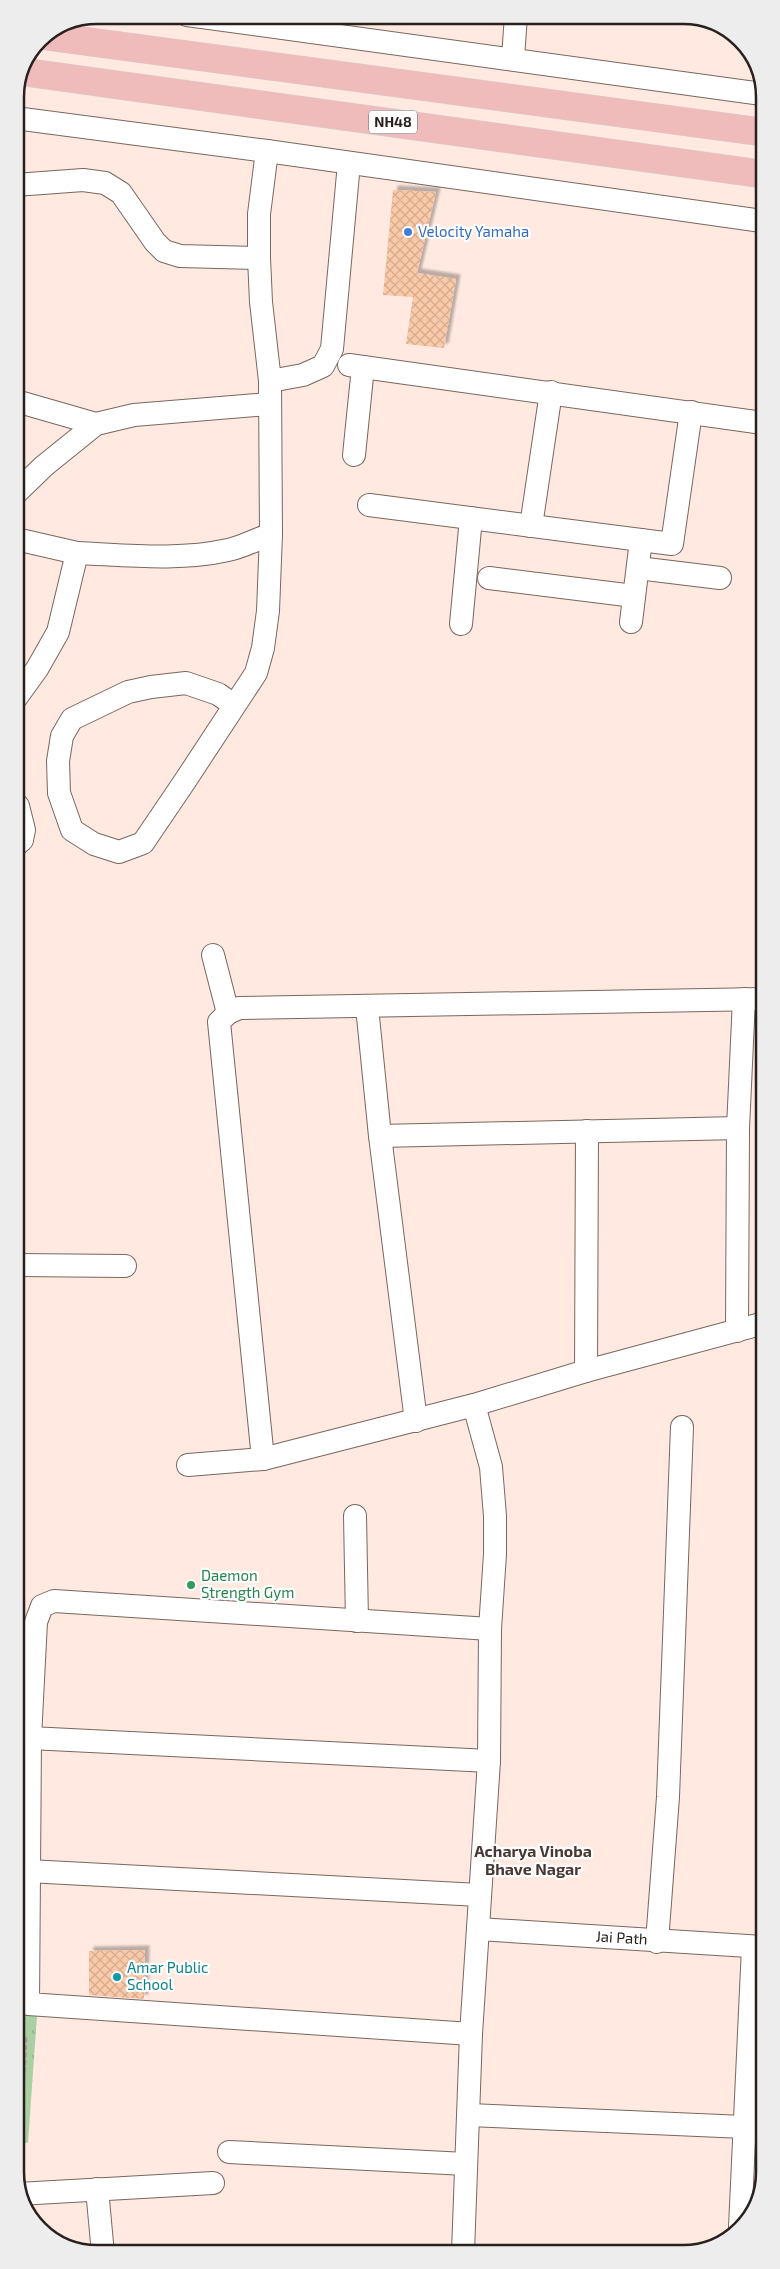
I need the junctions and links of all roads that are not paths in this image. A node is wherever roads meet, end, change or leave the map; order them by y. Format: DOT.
graph roads {
  1 [pos="256,24"];
  2 [pos="515,24"];
  3 [pos="55,37"];
  4 [pos="513,58"];
  5 [pos="28,73"];
  6 [pos="756,93"];
  7 [pos="24,119"];
  8 [pos="756,131"];
  9 [pos="267,150"];
  10 [pos="349,163"];
  11 [pos="756,173"];
  12 [pos="24,184"];
  13 [pos="756,220"];
  14 [pos="259,258"];
  15 [pos="270,381"];
  16 [pos="550,392"];
  17 [pos="24,403"];
  18 [pos="269,404"];
  19 [pos="691,412"];
  20 [pos="756,422"];
  21 [pos="96,424"];
  22 [pos="354,455"];
  23 [pos="24,485"];
  24 [pos="369,505"];
  25 [pos="472,518"];
  26 [pos="531,526"];
  27 [pos="272,534"];
  28 [pos="642,540"];
  29 [pos="24,541"];
  30 [pos="77,554"];
  31 [pos="638,568"];
  32 [pos="489,578"];
  33 [pos="720,578"];
  34 [pos="634,596"];
  35 [pos="631,622"];
  36 [pos="461,624"];
  37 [pos="24,687"];
  38 [pos="234,705"];
  39 [pos="213,955"];
  40 [pos="754,999"];
  41 [pos="368,1007"];
  42 [pos="228,1014"];
  43 [pos="738,1128"];
  44 [pos="587,1131"];
  45 [pos="380,1136"];
  46 [pos="24,1265"];
  47 [pos="125,1266"];
  48 [pos="756,1325"];
  49 [pos="737,1331"];
  50 [pos="586,1371"];
  51 [pos="474,1405"];
  52 [pos="416,1421"];
  53 [pos="682,1427"];
  54 [pos="263,1459"];
  55 [pos="188,1465"];
  56 [pos="355,1516"];
  57 [pos="357,1621"];
  58 [pos="490,1629"];
  59 [pos="30,1738"];
  60 [pos="488,1762"];
  61 [pos="28,1871"];
  62 [pos="479,1895"];
  63 [pos="478,1929"];
  64 [pos="657,1942"];
  65 [pos="756,1947"];
  66 [pos="756,1983"];
  67 [pos="472,2034"];
  68 [pos="469,2115"];
  69 [pos="744,2127"];
  70 [pos="229,2152"];
  71 [pos="466,2164"];
  72 [pos="213,2183"];
  73 [pos="97,2189"];
  74 [pos="27,2193"];
  75 [pos="740,2218"];
  76 [pos="102,2245"];
  77 [pos="463,2245"];
  1 -- 4 [label="street"];
  2 -- 4 [label="street"];
  3 -- 8 [label="highway"];
  4 -- 6 [label="street"];
  5 -- 11 [label="highway, NH48"];
  7 -- 9 [label="street"];
  9 -- 10 [label="street"];
  9 -- 14 [label="street"];
  10 -- 13 [label="street"];
  10 -- 15 [label="street"];
  12 -- 14 [label="street"];
  14 -- 15 [label="street"];
  15 -- 18 [label="street"];
  16 -- 19 [label="street"];
  16 -- 22 [label="street"];
  16 -- 26 [label="street"];
  17 -- 21 [label="street"];
  18 -- 21 [label="street"];
  18 -- 27 [label="street"];
  19 -- 20 [label="street"];
  19 -- 28 [label="street"];
  21 -- 23 [label="street"];
  24 -- 25 [label="street"];
  25 -- 26 [label="street"];
  25 -- 36 [label="street"];
  26 -- 28 [label="street"];
  27 -- 30 [label="street"];
  27 -- 38 [label="street"];
  28 -- 31 [label="street"];
  29 -- 30 [label="street"];
  30 -- 37 [label="street"];
  31 -- 33 [label="street"];
  31 -- 34 [label="street"];
  32 -- 34 [label="street"];
  34 -- 35 [label="street"];
  38 -- 38 [label="street"];
  39 -- 42 [label="street"];
  40 -- 41 [label="street"];
  40 -- 43 [label="street"];
  41 -- 42 [label="street"];
  41 -- 45 [label="street"];
  42 -- 54 [label="street"];
  43 -- 44 [label="street"];
  43 -- 49 [label="street"];
  44 -- 45 [label="street"];
  44 -- 50 [label="street"];
  45 -- 52 [label="street"];
  46 -- 47 [label="street"];
  48 -- 49 [label="street"];
  49 -- 50 [label="street"];
  50 -- 51 [label="street"];
  51 -- 52 [label="street"];
  51 -- 58 [label="street"];
  52 -- 54 [label="street"];
  53 -- 64 [label="street"];
  54 -- 55 [label="street"];
  56 -- 57 [label="street"];
  57 -- 58 [label="street"];
  57 -- 59 [label="street"];
  58 -- 60 [label="street"];
  59 -- 60 [label="street"];
  59 -- 61 [label="street"];
  60 -- 62 [label="street"];
  61 -- 62 [label="street"];
  61 -- 67 [label="street"];
  62 -- 63 [label="street"];
  63 -- 64 [label="street, Jai Path"];
  63 -- 67 [label="street"];
  64 -- 65 [label="street, Jai Path"];
  66 -- 69 [label="street"];
  67 -- 68 [label="street"];
  68 -- 69 [label="street"];
  68 -- 71 [label="street"];
  69 -- 75 [label="street"];
  70 -- 71 [label="street"];
  71 -- 77 [label="street"];
  72 -- 73 [label="street"];
  73 -- 74 [label="street"];
  73 -- 76 [label="street"];
}
